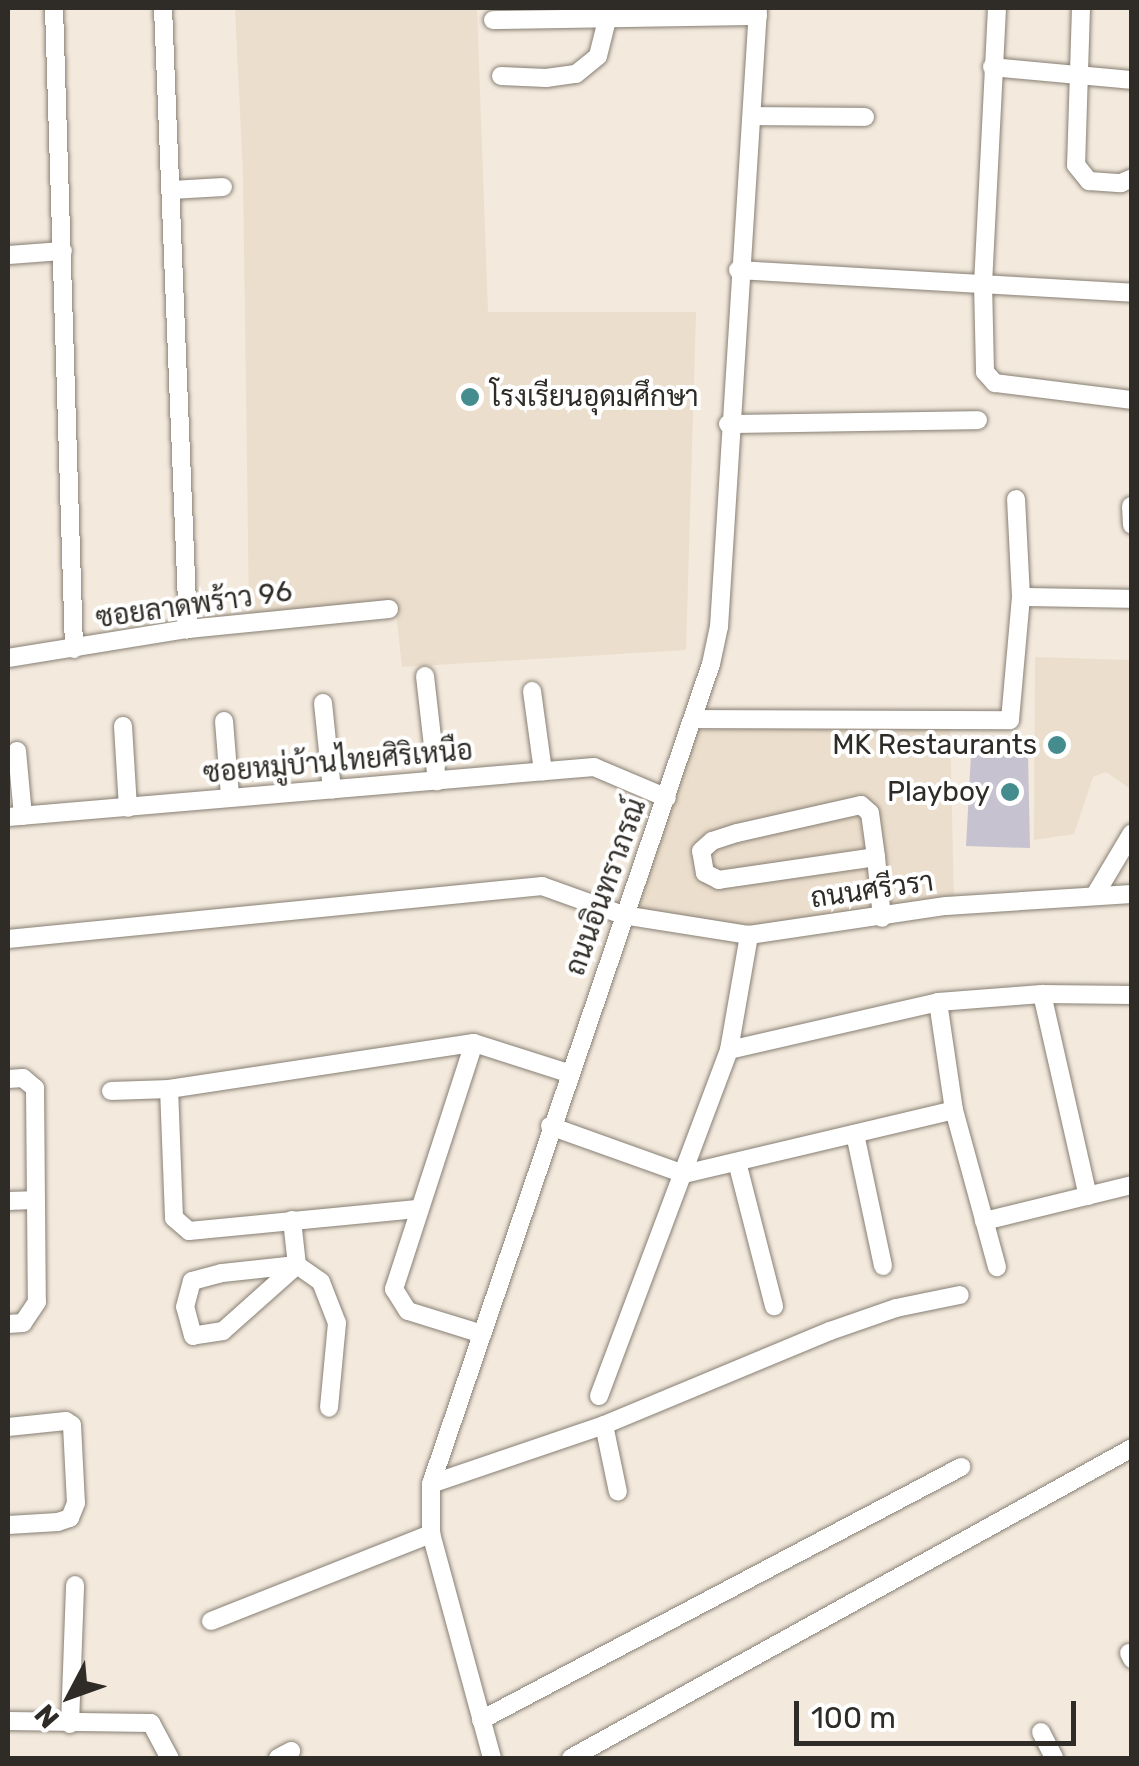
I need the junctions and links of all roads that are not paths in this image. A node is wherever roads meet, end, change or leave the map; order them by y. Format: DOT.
graph roads {
  1 [pos="54,8"];
  2 [pos="163,8"];
  3 [pos="997,8"];
  4 [pos="1081,8"];
  5 [pos="758,12"];
  6 [pos="608,18"];
  7 [pos="493,20"];
  8 [pos="992,67"];
  9 [pos="1079,75"];
  10 [pos="501,76"];
  11 [pos="1132,80"];
  12 [pos="752,116"];
  13 [pos="865,117"];
  14 [pos="1132,178"];
  15 [pos="223,187"];
  16 [pos="172,190"];
  17 [pos="63,251"];
  18 [pos="8,255"];
  19 [pos="738,270"];
  20 [pos="983,283"];
  21 [pos="1132,293"];
  22 [pos="1132,400"];
  23 [pos="978,420"];
  24 [pos="728,424"];
  25 [pos="1016,499"];
  26 [pos="1131,506"];
  27 [pos="1132,525"];
  28 [pos="1020,597"];
  29 [pos="1132,599"];
  30 [pos="389,609"];
  31 [pos="188,629"];
  32 [pos="74,649"];
  33 [pos="8,658"];
  34 [pos="425,676"];
  35 [pos="532,690"];
  36 [pos="323,704"];
  37 [pos="694,719"];
  38 [pos="224,721"];
  39 [pos="123,726"];
  40 [pos="18,751"];
  41 [pos="543,771"];
  42 [pos="437,780"];
  43 [pos="332,790"];
  44 [pos="230,796"];
  45 [pos="668,798"];
  46 [pos="128,808"];
  47 [pos="15,817"];
  48 [pos="1132,833"];
  49 [pos="876,857"];
  50 [pos="1132,894"];
  51 [pos="1095,895"];
  52 [pos="623,915"];
  53 [pos="882,918"];
  54 [pos="748,935"];
  55 [pos="8,939"];
  56 [pos="1042,994"];
  57 [pos="1132,995"];
  58 [pos="938,1002"];
  59 [pos="474,1043"];
  60 [pos="730,1050"];
  61 [pos="568,1073"];
  62 [pos="8,1079"];
  63 [pos="169,1089"];
  64 [pos="111,1091"];
  65 [pos="954,1110"];
  66 [pos="550,1126"];
  67 [pos="854,1134"];
  68 [pos="736,1162"];
  69 [pos="684,1174"];
  70 [pos="1132,1185"];
  71 [pos="1088,1196"];
  72 [pos="33,1200"];
  73 [pos="8,1201"];
  74 [pos="417,1209"];
  75 [pos="292,1220"];
  76 [pos="984,1221"];
  77 [pos="297,1265"];
  78 [pos="883,1266"];
  79 [pos="996,1267"];
  80 [pos="960,1296"];
  81 [pos="774,1306"];
  82 [pos="8,1324"];
  83 [pos="479,1333"];
  84 [pos="600,1396"];
  85 [pos="329,1408"];
  86 [pos="8,1426"];
  87 [pos="604,1426"];
  88 [pos="1132,1448"];
  89 [pos="961,1467"];
  90 [pos="431,1484"];
  91 [pos="618,1492"];
  92 [pos="8,1525"];
  93 [pos="431,1534"];
  94 [pos="75,1584"];
  95 [pos="211,1621"];
  96 [pos="481,1720"];
  97 [pos="8,1721"];
  98 [pos="70,1724"];
  99 [pos="1041,1732"];
  100 [pos="170,1758"];
  101 [pos="492,1758"];
  102 [pos="571,1758"];
  103 [pos="1054,1758"];
  1 -- 17 [label="street"];
  2 -- 16 [label="street"];
  3 -- 8 [label="street"];
  4 -- 9 [label="street"];
  5 -- 6 [label="street"];
  5 -- 12 [label="street, ถนนอินทราภรณ์"];
  6 -- 7 [label="street"];
  6 -- 10 [label="street"];
  8 -- 9 [label="street"];
  8 -- 20 [label="street"];
  9 -- 11 [label="street"];
  9 -- 14 [label="street"];
  12 -- 13 [label="street"];
  12 -- 19 [label="street, ถนนอินทราภรณ์"];
  15 -- 16 [label="street"];
  16 -- 31 [label="street"];
  17 -- 18 [label="street"];
  17 -- 32 [label="street"];
  19 -- 20 [label="street"];
  19 -- 24 [label="street, ถนนอินทราภรณ์"];
  20 -- 21 [label="street"];
  20 -- 22 [label="street"];
  23 -- 24 [label="street"];
  24 -- 37 [label="street, ถนนอินทราภรณ์"];
  25 -- 28 [label="street"];
  26 -- 27 [label="street"];
  28 -- 29 [label="street"];
  28 -- 37 [label="street"];
  30 -- 31 [label="street, ซอยลาดพร้าว 96"];
  31 -- 32 [label="street, ซอยลาดพร้าว 96"];
  32 -- 33 [label="street, ซอยลาดพร้าว 96"];
  34 -- 42 [label="street"];
  35 -- 41 [label="street"];
  36 -- 43 [label="street"];
  37 -- 45 [label="street, ถนนอินทราภรณ์"];
  38 -- 44 [label="street"];
  39 -- 46 [label="street"];
  40 -- 47 [label="street"];
  41 -- 42 [label="street, ซอยหมู่บ้านไทยศิริเหนือ"];
  41 -- 45 [label="street, ซอยหมู่บ้านไทยศิริเหนือ"];
  42 -- 43 [label="street, ซอยหมู่บ้านไทยศิริเหนือ"];
  43 -- 44 [label="street, ซอยหมู่บ้านไทยศิริเหนือ"];
  44 -- 46 [label="street, ซอยหมู่บ้านไทยศิริเหนือ"];
  45 -- 52 [label="street, ถนนอินทราภรณ์"];
  46 -- 47 [label="street, ซอยหมู่บ้านไทยศิริเหนือ"];
  48 -- 51 [label="street"];
  49 -- 49 [label="street"];
  49 -- 53 [label="street"];
  50 -- 51 [label="street, ถนนศรีวรา"];
  51 -- 53 [label="street, ถนนศรีวรา"];
  52 -- 54 [label="street, ถนนศรีวรา"];
  52 -- 55 [label="street, ถนนศรีวรา"];
  52 -- 61 [label="street, ถนนอินทราภรณ์"];
  53 -- 54 [label="street, ถนนศรีวรา"];
  54 -- 60 [label="street"];
  56 -- 57 [label="street"];
  56 -- 58 [label="street"];
  56 -- 71 [label="street"];
  58 -- 60 [label="street"];
  58 -- 65 [label="street"];
  59 -- 61 [label="street"];
  59 -- 63 [label="street"];
  59 -- 74 [label="street"];
  60 -- 69 [label="street"];
  61 -- 66 [label="street, ถนนอินทราภรณ์"];
  62 -- 72 [label="street"];
  63 -- 64 [label="street"];
  63 -- 75 [label="street"];
  65 -- 67 [label="street"];
  65 -- 76 [label="street"];
  66 -- 69 [label="street"];
  66 -- 83 [label="street, ถนนอินทราภรณ์"];
  67 -- 68 [label="street"];
  67 -- 78 [label="street"];
  68 -- 69 [label="street"];
  68 -- 81 [label="street"];
  69 -- 84 [label="street"];
  70 -- 71 [label="street"];
  71 -- 76 [label="street"];
  72 -- 73 [label="street"];
  72 -- 82 [label="street"];
  74 -- 75 [label="street"];
  74 -- 83 [label="street"];
  75 -- 77 [label="street"];
  76 -- 79 [label="street"];
  77 -- 77 [label="street"];
  77 -- 85 [label="street"];
  80 -- 87 [label="street"];
  83 -- 90 [label="street, ถนนอินทราภรณ์"];
  86 -- 92 [label="street"];
  87 -- 90 [label="street"];
  87 -- 91 [label="street"];
  88 -- 102 [label="street"];
  89 -- 96 [label="street"];
  90 -- 93 [label="street, ถนนอินทราภรณ์"];
  93 -- 95 [label="street"];
  93 -- 96 [label="street, ถนนอินทราภรณ์"];
  94 -- 98 [label="street"];
  96 -- 101 [label="street, ถนนอินทราภรณ์"];
  97 -- 98 [label="street"];
  98 -- 100 [label="street"];
  99 -- 103 [label="street"];
}
